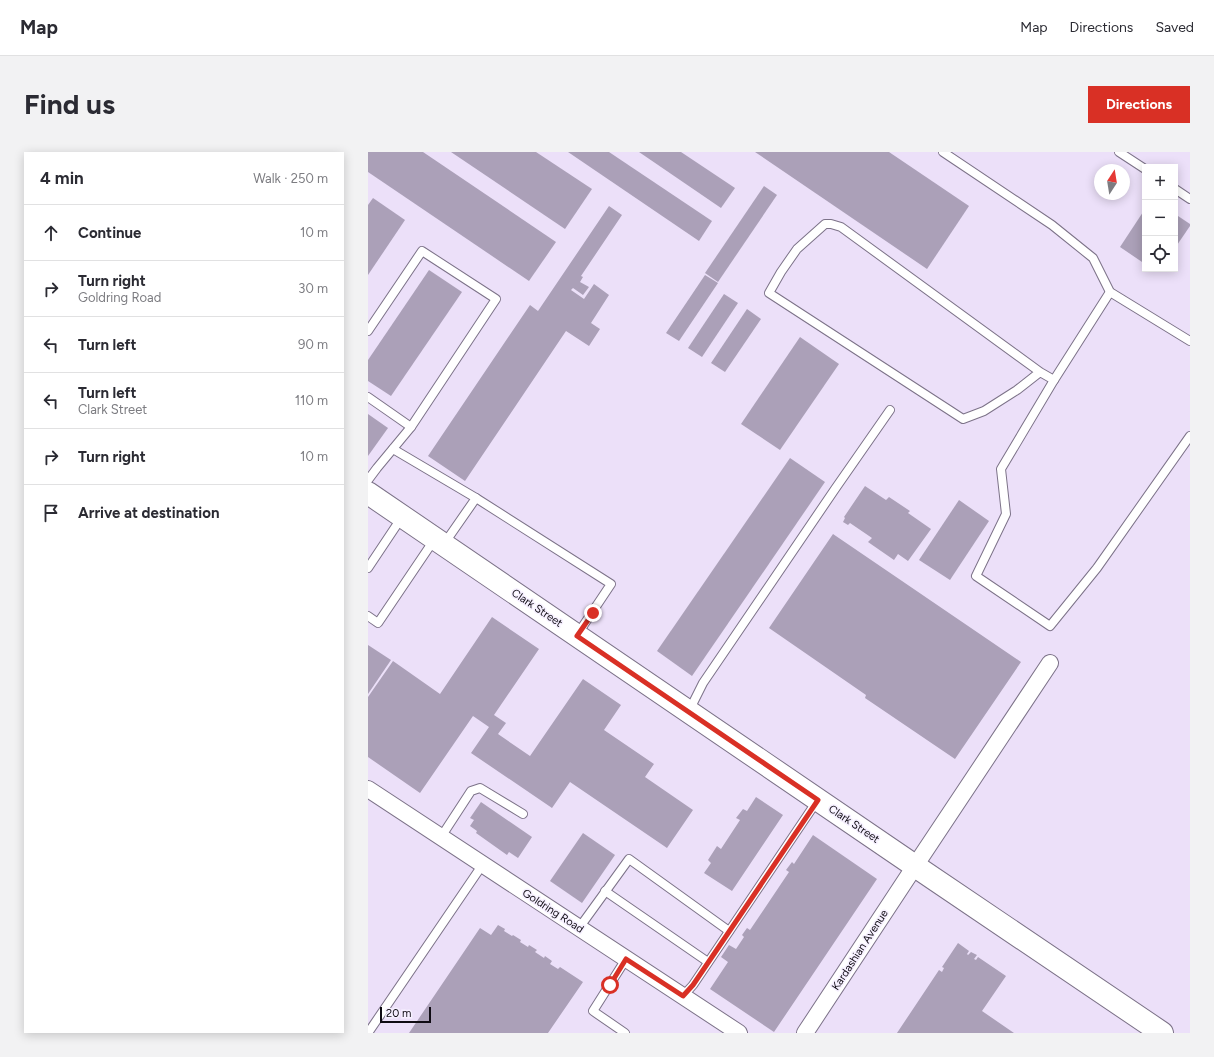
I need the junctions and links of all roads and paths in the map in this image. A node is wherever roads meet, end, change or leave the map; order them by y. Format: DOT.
graph roads {
  1 [pos="943,152"];
  2 [pos="1119,152"];
  3 [pos="1142,167"];
  4 [pos="1178,191"];
  5 [pos="1190,199"];
  6 [pos="1110,292"];
  7 [pos="368,331"];
  8 [pos="1190,341"];
  9 [pos="1040,372"];
  10 [pos="1054,380"];
  11 [pos="368,397"];
  12 [pos="890,410"];
  13 [pos="411,427"];
  14 [pos="1190,436"];
  15 [pos="393,449"];
  16 [pos="368,480"];
  17 [pos="368,493"];
  18 [pos="476,498"];
  19 [pos="402,516"];
  20 [pos="439,542"];
  21 [pos="368,568"];
  22 [pos="368,616"];
  23 [pos="577,636"];
  24 [pos="1050,663"];
  25 [pos="688,712"];
  26 [pos="368,789"];
  27 [pos="818,800"];
  28 [pos="523,814"];
  29 [pos="441,837"];
  30 [pos="483,864"];
  31 [pos="915,866"];
  32 [pos="605,891"];
  33 [pos="579,928"];
  34 [pos="729,931"];
  35 [pos="626,959"];
  36 [pos="708,962"];
  37 [pos="683,996"];
  38 [pos="368,1032"];
  39 [pos="625,1033"];
  40 [pos="739,1033"];
  41 [pos="805,1033"];
  42 [pos="1162,1033"];
  1 -- 6 [label="lane"];
  2 -- 3 [label="lane"];
  4 -- 5 [label="lane"];
  6 -- 8 [label="lane"];
  6 -- 10 [label="lane"];
  7 -- 13 [label="lane"];
  9 -- 9 [label="lane"];
  9 -- 10 [label="lane"];
  10 -- 14 [label="lane"];
  11 -- 13 [label="lane"];
  12 -- 25 [label="lane"];
  13 -- 15 [label="lane"];
  15 -- 16 [label="lane"];
  15 -- 18 [label="lane"];
  17 -- 19 [label="street, Clark Street"];
  18 -- 20 [label="lane"];
  18 -- 23 [label="lane"];
  19 -- 20 [label="street, Clark Street"];
  19 -- 21 [label="lane"];
  20 -- 22 [label="lane"];
  20 -- 23 [label="street, Clark Street"];
  23 -- 25 [label="street, Clark Street"];
  24 -- 31 [label="street, Kardashian Avenue"];
  25 -- 27 [label="street, Clark Street"];
  26 -- 29 [label="street, Goldring Road"];
  27 -- 31 [label="street, Clark Street"];
  27 -- 34 [label="lane"];
  28 -- 29 [label="lane"];
  29 -- 30 [label="street, Goldring Road"];
  30 -- 33 [label="street, Goldring Road"];
  30 -- 38 [label="lane"];
  31 -- 41 [label="street, Kardashian Avenue"];
  31 -- 42 [label="street, Clark Street"];
  32 -- 33 [label="lane"];
  32 -- 34 [label="lane"];
  32 -- 36 [label="lane"];
  33 -- 35 [label="street, Goldring Road"];
  34 -- 36 [label="lane"];
  35 -- 37 [label="street, Goldring Road"];
  35 -- 39 [label="lane"];
  36 -- 37 [label="lane"];
  37 -- 40 [label="street, Goldring Road"];
}
